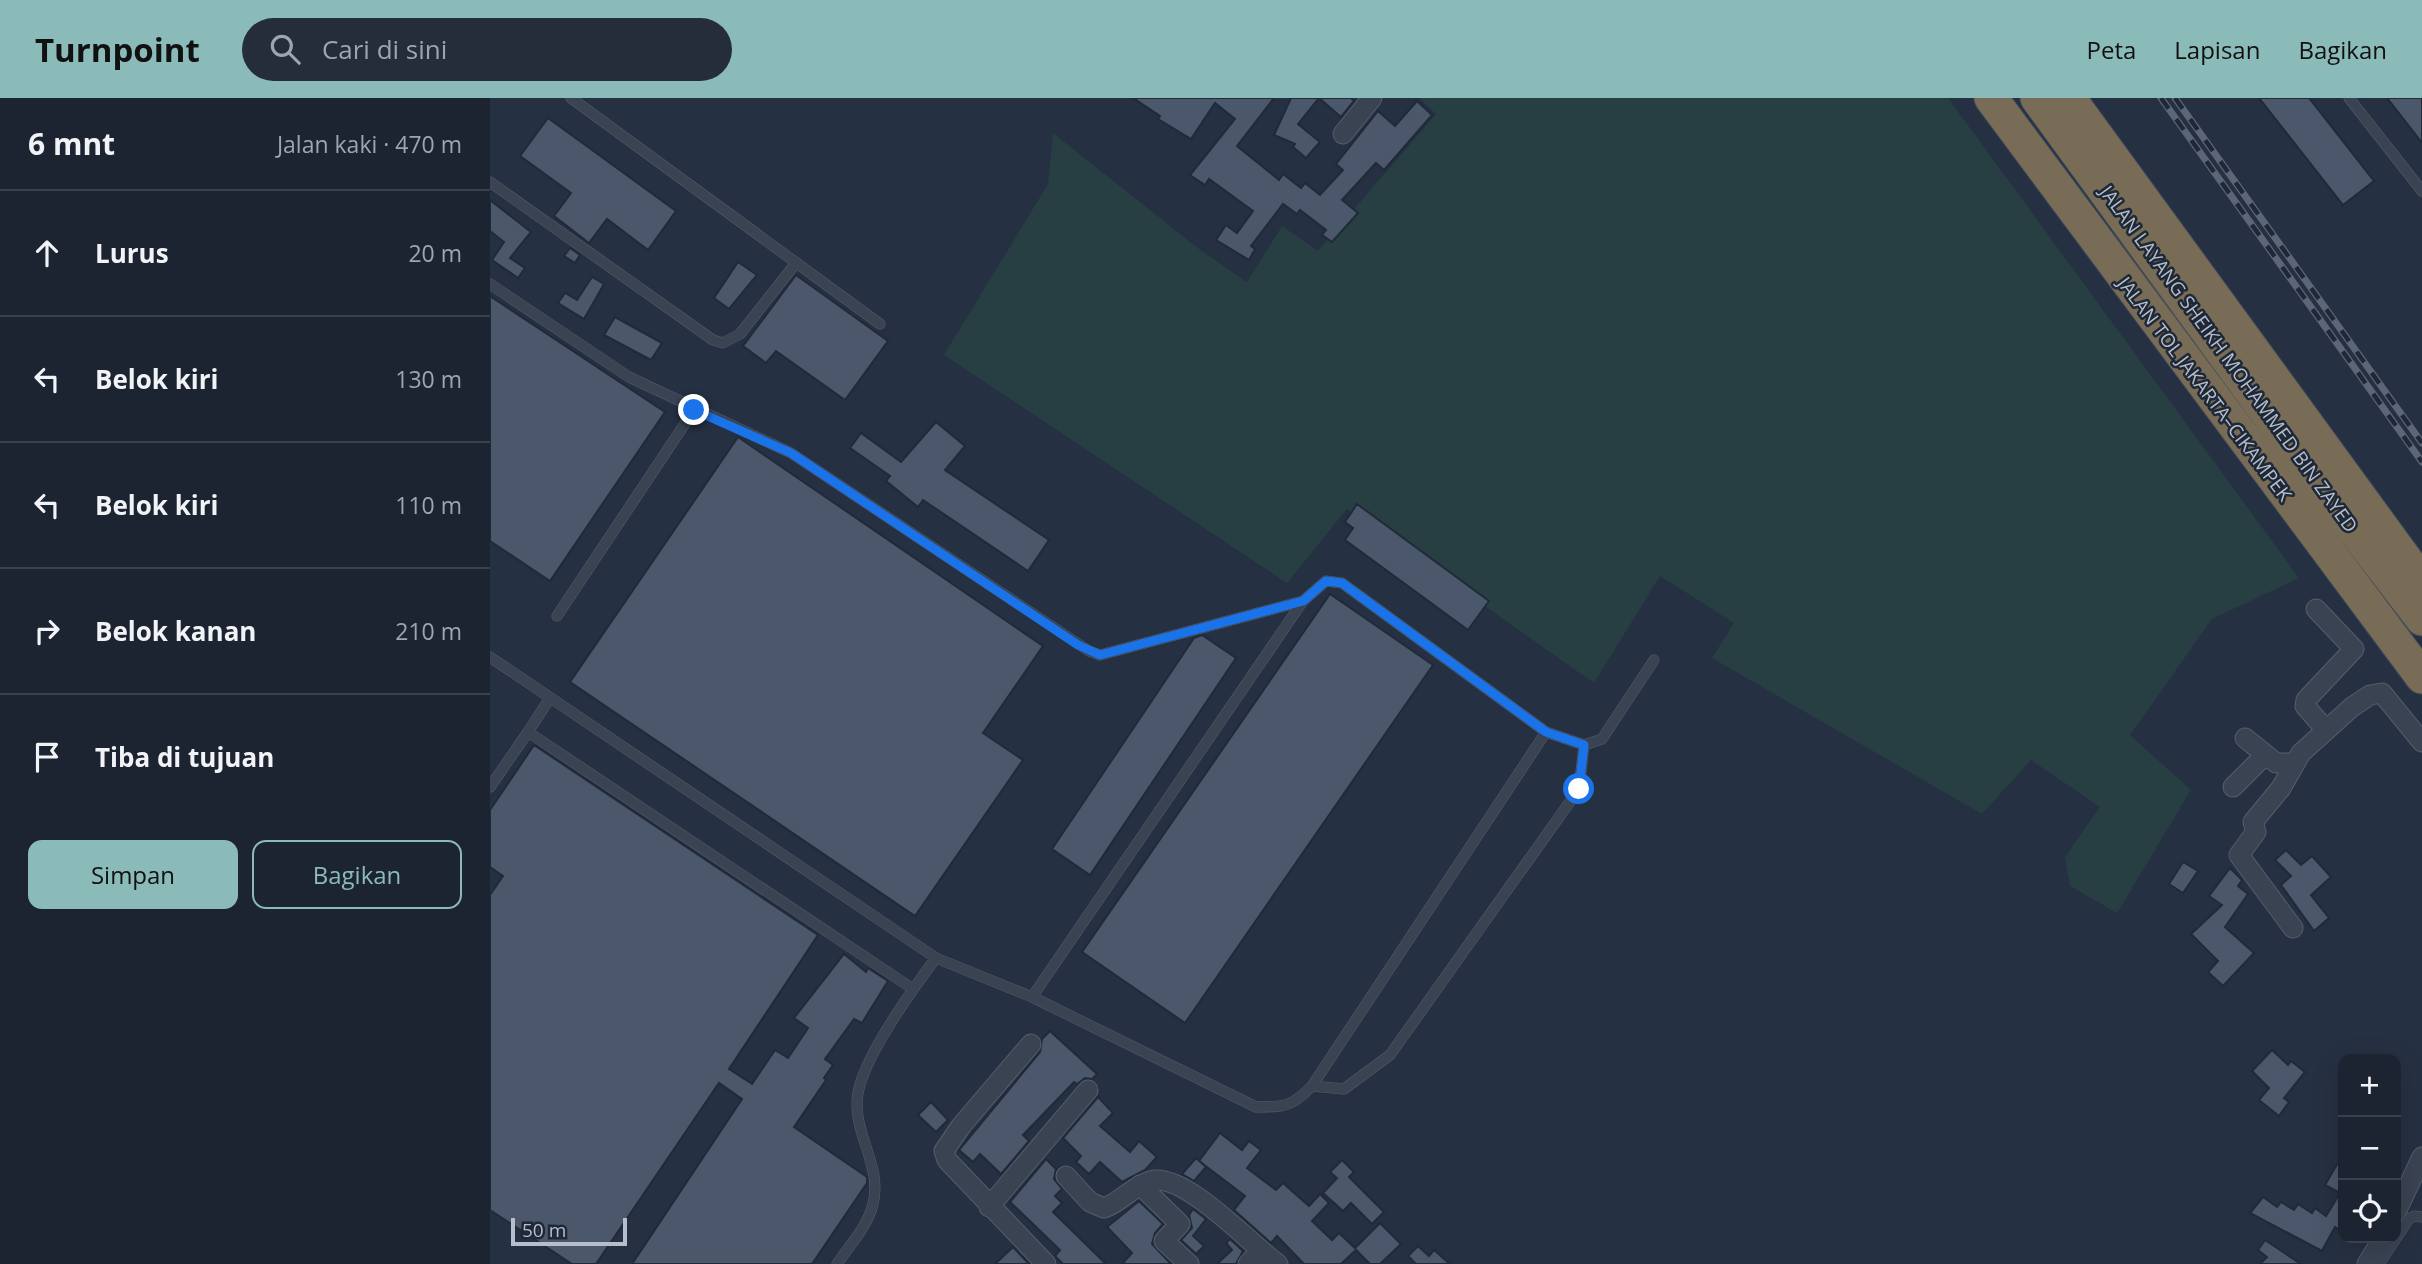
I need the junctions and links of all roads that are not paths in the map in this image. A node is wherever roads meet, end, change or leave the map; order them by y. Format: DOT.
graph roads {
  1 [pos="572,98"];
  2 [pos="1371,98"];
  3 [pos="1991,98"];
  4 [pos="2017,98"];
  5 [pos="2037,98"];
  6 [pos="2069,98"];
  7 [pos="2348,98"];
  8 [pos="1343,134"];
  9 [pos="490,182"];
  10 [pos="2422,191"];
  11 [pos="796,263"];
  12 [pos="490,284"];
  13 [pos="880,324"];
  14 [pos="694,410"];
  15 [pos="2422,582"];
  16 [pos="1303,601"];
  17 [pos="2316,609"];
  18 [pos="557,616"];
  19 [pos="2422,619"];
  20 [pos="2422,642"];
  21 [pos="490,657"];
  22 [pos="1654,660"];
  23 [pos="2422,677"];
  24 [pos="550,698"];
  25 [pos="2326,730"];
  26 [pos="528,732"];
  27 [pos="1546,732"];
  28 [pos="2245,738"];
  29 [pos="2422,742"];
  30 [pos="1584,745"];
  31 [pos="2264,756"];
  32 [pos="2293,763"];
  33 [pos="490,787"];
  34 [pos="2233,787"];
  35 [pos="2293,928"];
  36 [pos="936,958"];
  37 [pos="913,989"];
  38 [pos="1032,997"];
  39 [pos="1031,1044"];
  40 [pos="1312,1086"];
  41 [pos="1088,1090"];
  42 [pos="2422,1157"];
  43 [pos="1066,1176"];
  44 [pos="1140,1185"];
  45 [pos="2401,1201"];
  46 [pos="989,1207"];
  47 [pos="2422,1217"];
  48 [pos="2380,1243"];
  49 [pos="1254,1257"];
  50 [pos="837,1264"];
  51 [pos="1046,1264"];
  52 [pos="1189,1264"];
  53 [pos="1278,1264"];
  54 [pos="2367,1264"];
  55 [pos="2379,1264"];
  1 -- 11 [label="lane"];
  2 -- 8 [label="street"];
  3 -- 23 [label="highway, JALAN TOL JAKARTA–CIKAMPEK"];
  4 -- 20 [label="highway, JALAN LAYANG SHEIKH MOHAMMED BIN ZAYED"];
  5 -- 19 [label="highway, JALAN LAYANG SHEIKH MOHAMMED BIN ZAYED"];
  6 -- 15 [label="highway"];
  7 -- 10 [label="lane"];
  9 -- 11 [label="lane"];
  11 -- 13 [label="lane"];
  12 -- 14 [label="lane"];
  14 -- 16 [label="lane"];
  14 -- 18 [label="lane"];
  16 -- 27 [label="lane"];
  16 -- 38 [label="lane"];
  17 -- 25 [label="street"];
  21 -- 24 [label="lane"];
  22 -- 30 [label="lane"];
  24 -- 26 [label="lane"];
  24 -- 36 [label="lane"];
  25 -- 29 [label="street"];
  25 -- 32 [label="street"];
  26 -- 33 [label="lane"];
  26 -- 37 [label="lane"];
  27 -- 30 [label="lane"];
  27 -- 40 [label="lane"];
  28 -- 31 [label="street"];
  30 -- 40 [label="lane"];
  31 -- 32 [label="street"];
  31 -- 34 [label="street"];
  32 -- 35 [label="street"];
  36 -- 37 [label="lane"];
  36 -- 38 [label="lane"];
  37 -- 50 [label="lane"];
  38 -- 40 [label="lane"];
  39 -- 46 [label="street"];
  41 -- 46 [label="street"];
  42 -- 45 [label="street"];
  43 -- 44 [label="street"];
  44 -- 49 [label="street"];
  44 -- 52 [label="street"];
  46 -- 51 [label="street"];
  47 -- 55 [label="lane"];
  48 -- 54 [label="street"];
  49 -- 53 [label="street"];
}
